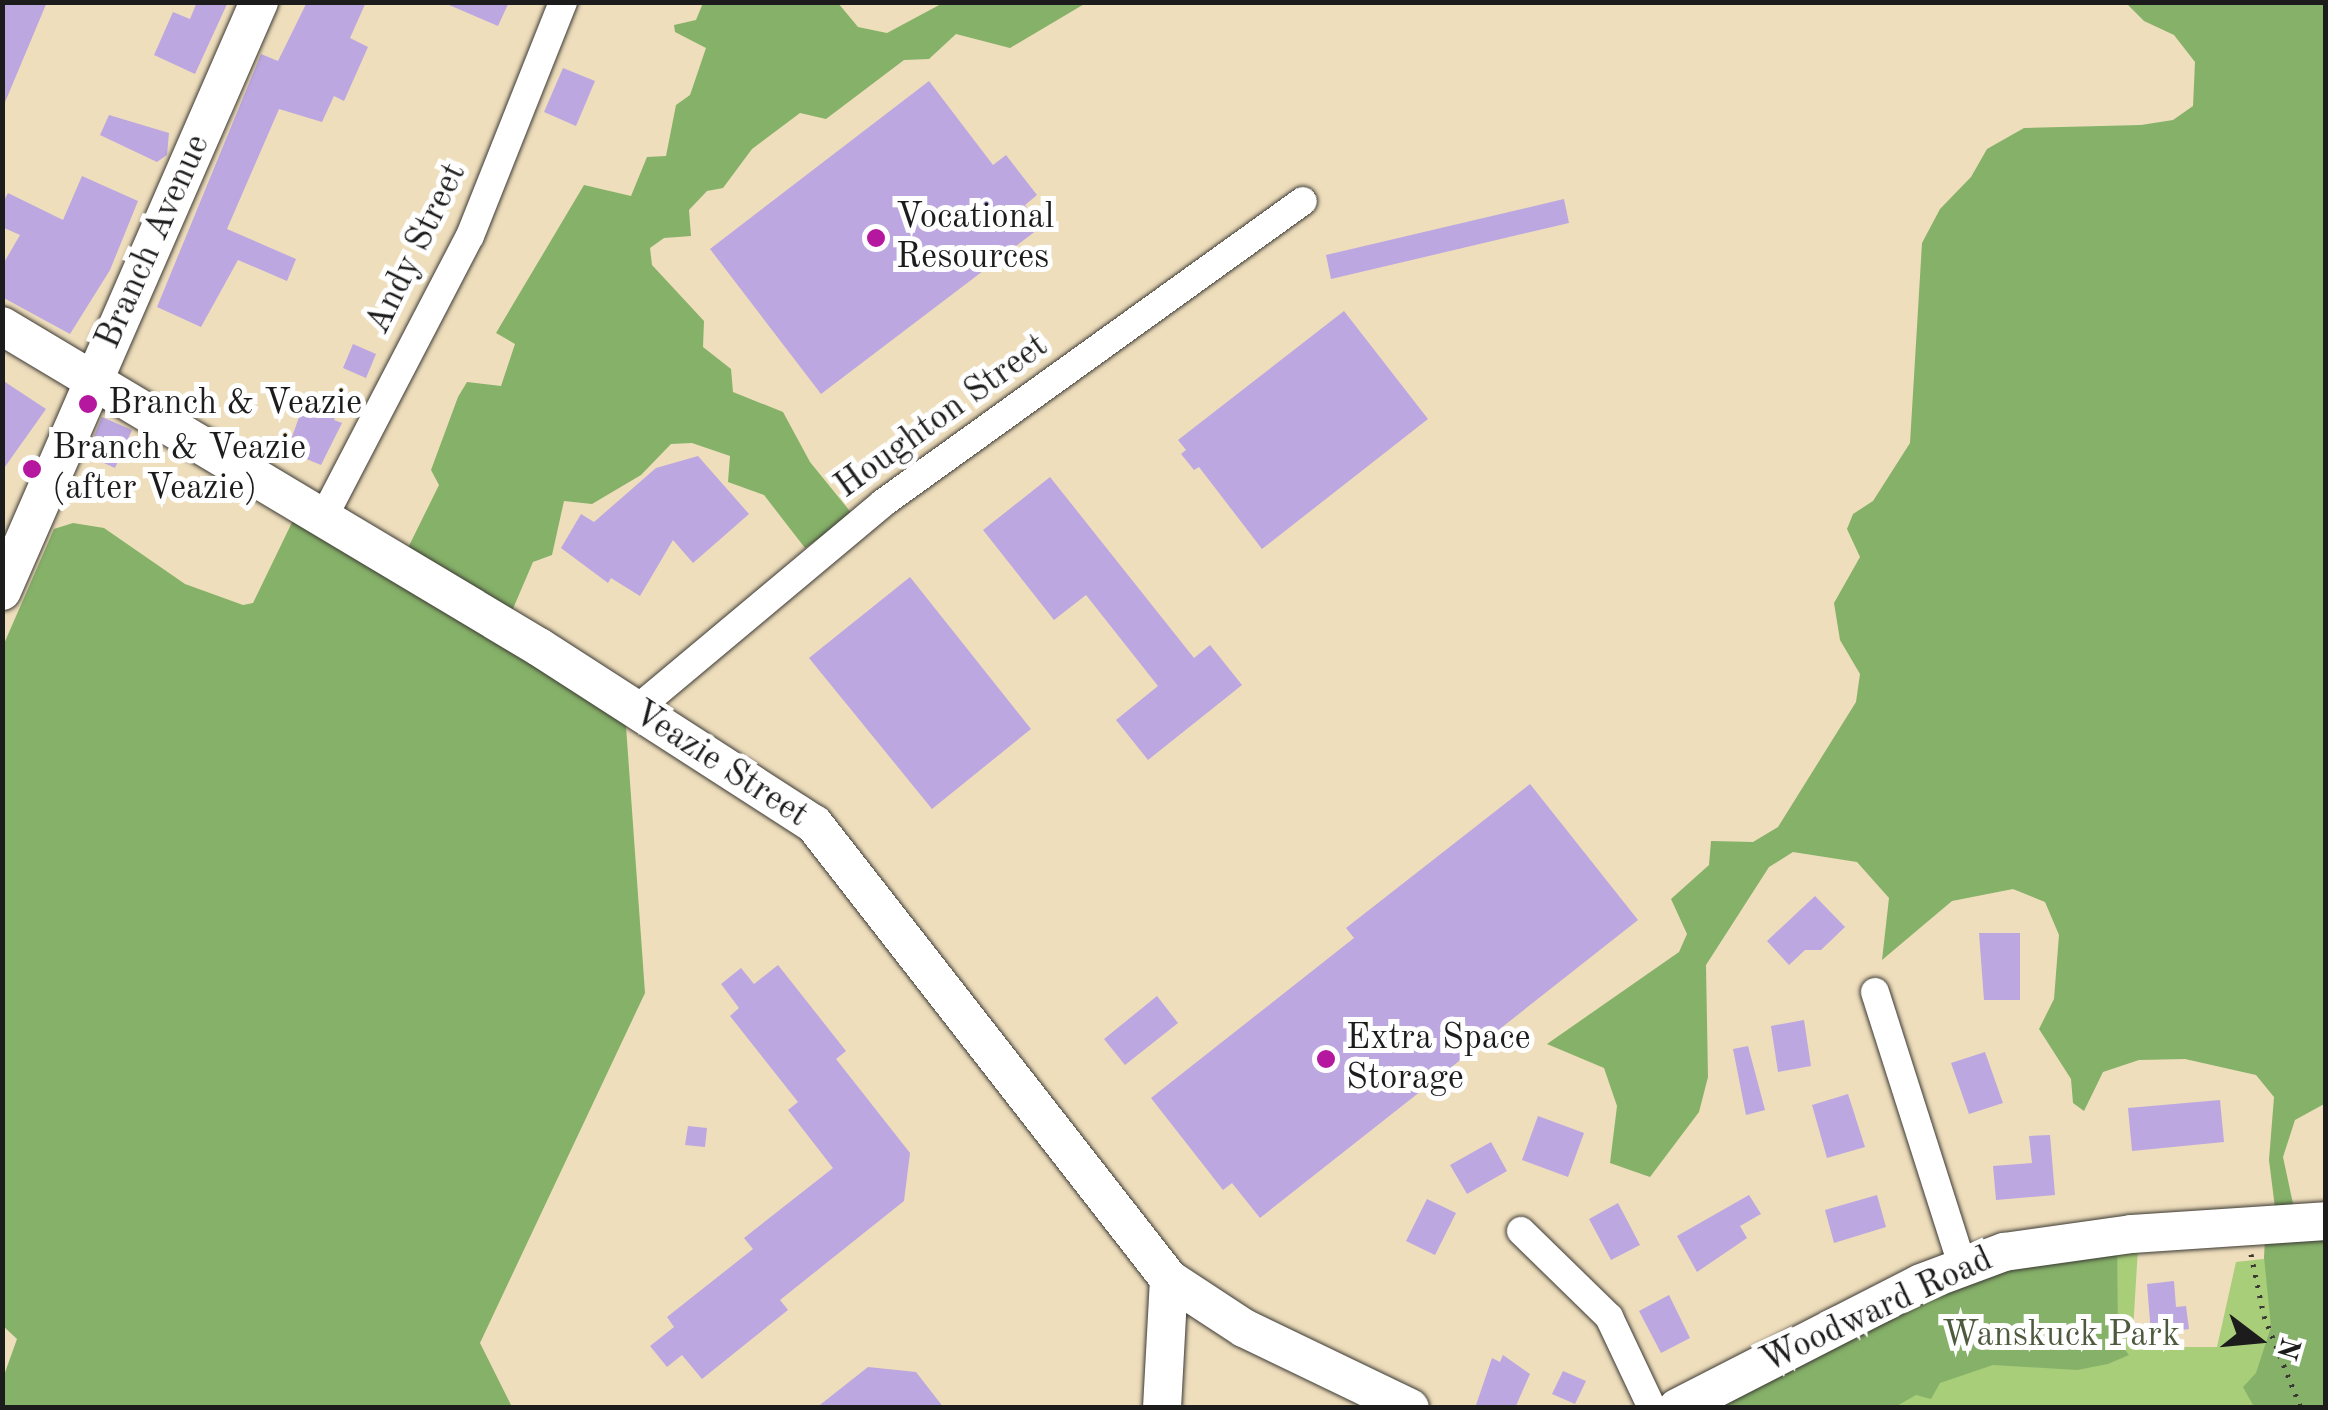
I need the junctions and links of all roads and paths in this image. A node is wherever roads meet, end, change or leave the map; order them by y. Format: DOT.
graph roads {
  1 [pos="259,2"];
  2 [pos="564,2"];
  3 [pos="1302,201"];
  4 [pos="2,326"];
  5 [pos="93,382"];
  6 [pos="322,520"];
  7 [pos="2,591"];
  8 [pos="637,710"];
  9 [pos="1875,992"];
  10 [pos="2326,1221"];
  11 [pos="2248,1226"];
  12 [pos="1521,1231"];
  13 [pos="1962,1265"];
  14 [pos="1170,1279"];
  15 [pos="1162,1408"];
  16 [pos="1410,1408"];
  17 [pos="1652,1408"];
  18 [pos="1677,1408"];
  19 [pos="2300,1408"];
  1 -- 5 [label="street, Branch Avenue"];
  2 -- 6 [label="street, Andy Street"];
  3 -- 8 [label="street, Houghton Street"];
  4 -- 5 [label="street, Veazie Street"];
  5 -- 6 [label="street, Veazie Street"];
  5 -- 7 [label="street, Branch Avenue"];
  6 -- 8 [label="street, Veazie Street"];
  8 -- 14 [label="street, Veazie Street"];
  9 -- 13 [label="street"];
  10 -- 11 [label="street, Woodward Road"];
  11 -- 13 [label="street, Woodward Road"];
  11 -- 19 [label="path"];
  12 -- 17 [label="street"];
  13 -- 18 [label="street, Woodward Road"];
  14 -- 15 [label="street"];
  14 -- 16 [label="street, Veazie Street"];
}
